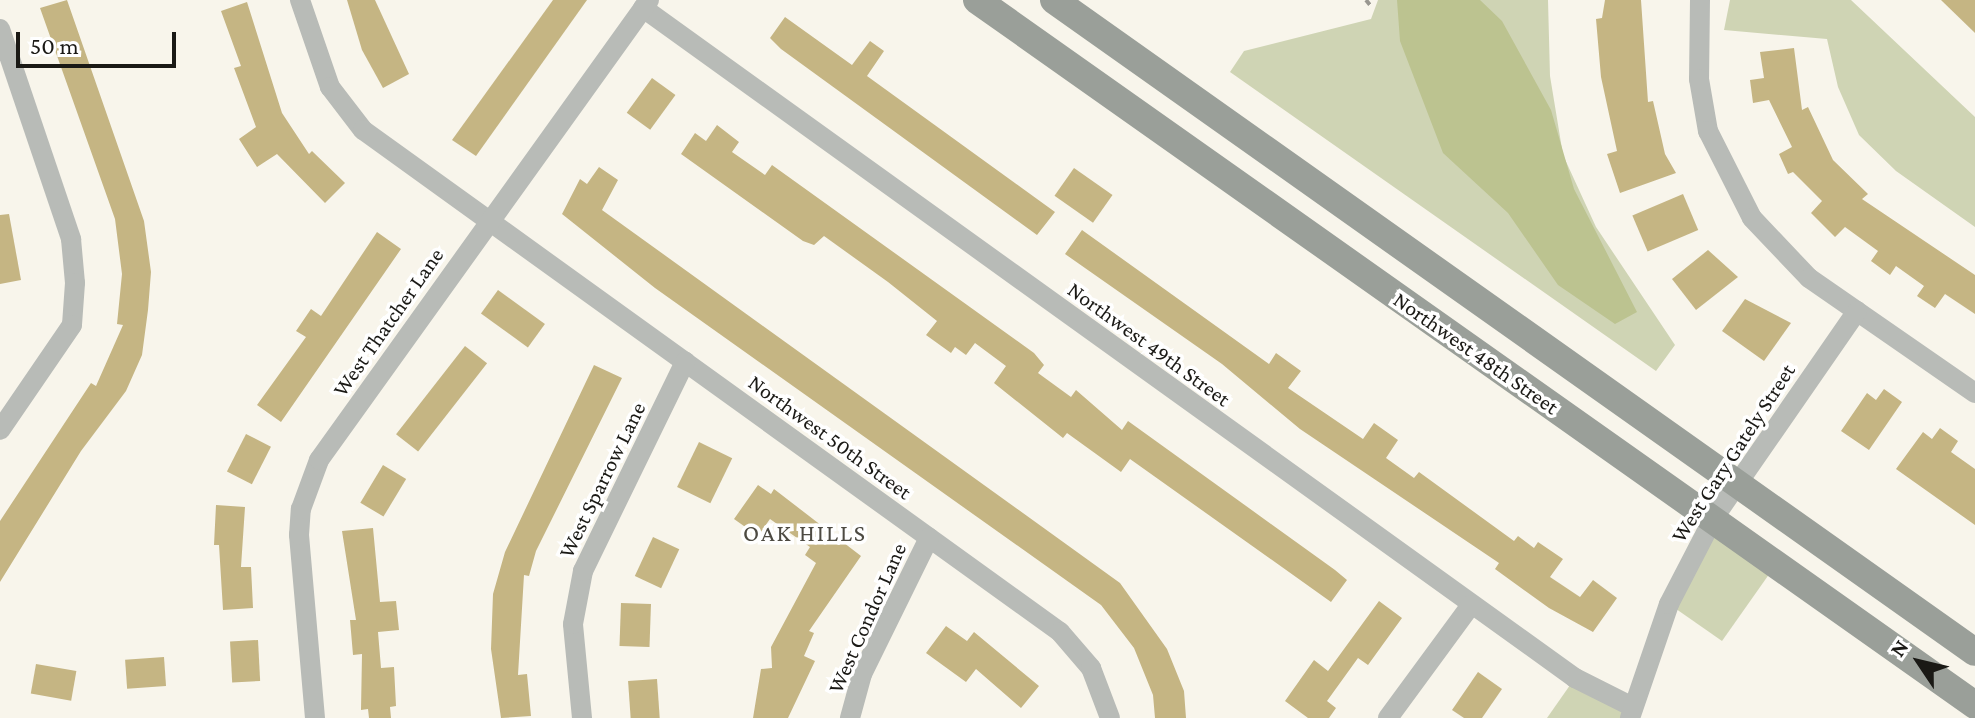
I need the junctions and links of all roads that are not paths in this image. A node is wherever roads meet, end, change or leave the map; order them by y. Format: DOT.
graph roads {
  1 [pos="300,0"];
  2 [pos="977,0"];
  3 [pos="1054,0"];
  4 [pos="1700,0"];
  5 [pos="646,4"];
  6 [pos="0,29"];
  7 [pos="489,222"];
  8 [pos="1857,311"];
  9 [pos="685,362"];
  10 [pos="1975,393"];
  11 [pos="0,430"];
  12 [pos="1738,483"];
  13 [pos="1713,519"];
  14 [pos="929,538"];
  15 [pos="1471,605"];
  16 [pos="1975,652"];
  17 [pos="1975,705"];
  18 [pos="1632,712"];
  19 [pos="315,718"];
  20 [pos="582,718"];
  21 [pos="850,718"];
  22 [pos="1110,718"];
  23 [pos="1388,718"];
  1 -- 7 [label="street"];
  2 -- 13 [label="main road, Northwest 48th Street"];
  3 -- 12 [label="main road, Northwest 48th Street"];
  4 -- 8 [label="street"];
  5 -- 7 [label="street, West Thatcher Lane"];
  5 -- 15 [label="street, Northwest 49th Street"];
  6 -- 11 [label="street"];
  7 -- 9 [label="street, Northwest 50th Street"];
  7 -- 19 [label="street, West Thatcher Lane"];
  8 -- 10 [label="street"];
  8 -- 12 [label="street, West Gary Gately Street"];
  9 -- 14 [label="street, Northwest 50th Street"];
  9 -- 20 [label="street, West Sparrow Lane"];
  12 -- 13 [label="street, West Gary Gately Street"];
  12 -- 16 [label="main road, Northwest 48th Street"];
  13 -- 17 [label="main road, Northwest 48th Street"];
  13 -- 18 [label="street, West Gary Gately Street"];
  14 -- 21 [label="street, West Condor Lane"];
  14 -- 22 [label="street, Northwest 50th Street"];
  15 -- 18 [label="street, Northwest 49th Street"];
  15 -- 23 [label="street"];
}
